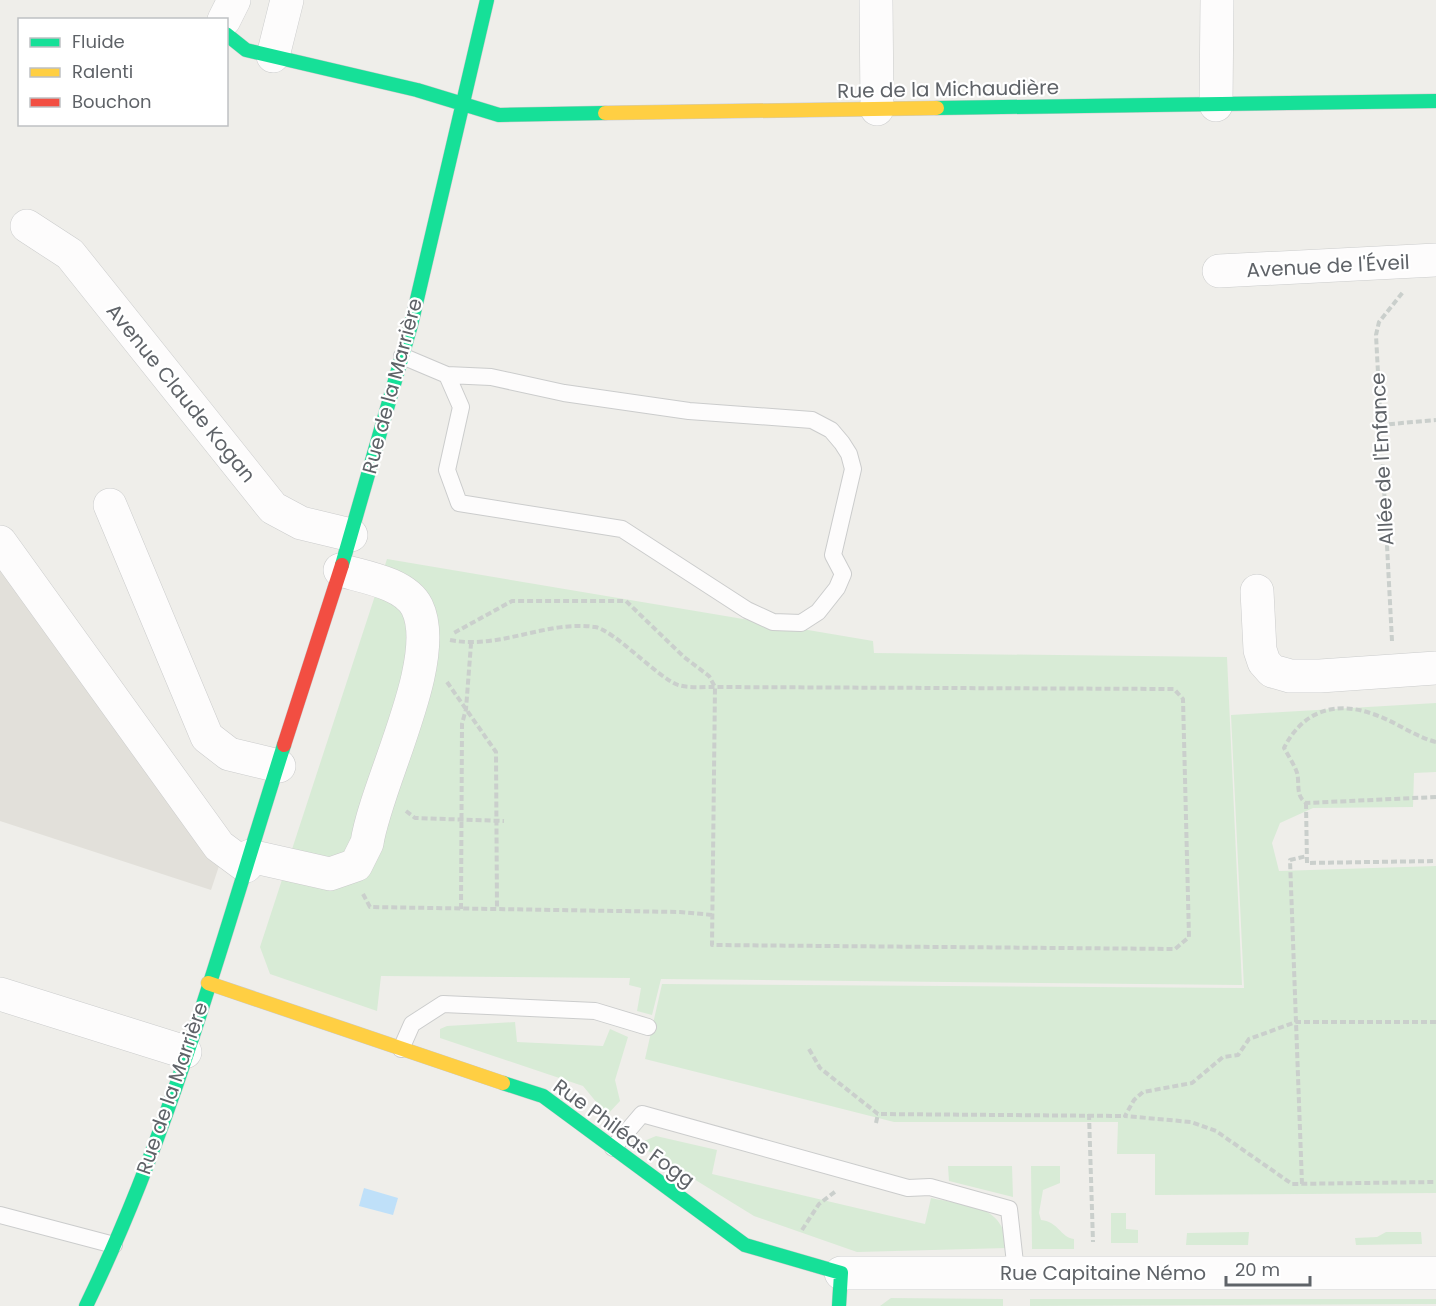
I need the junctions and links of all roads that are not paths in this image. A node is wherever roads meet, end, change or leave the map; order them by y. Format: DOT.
graph roads {
  1 [pos="234,0"];
  2 [pos="287,0"];
  3 [pos="488,0"];
  4 [pos="876,0"];
  5 [pos="1217,0"];
  6 [pos="225,18"];
  7 [pos="228,36"];
  8 [pos="273,56"];
  9 [pos="1436,101"];
  10 [pos="463,104"];
  11 [pos="1216,105"];
  12 [pos="877,109"];
  13 [pos="27,226"];
  14 [pos="1429,261"];
  15 [pos="1219,271"];
  16 [pos="402,356"];
  17 [pos="447,375"];
  18 [pos="110,505"];
  19 [pos="351,535"];
  20 [pos="0,542"];
  21 [pos="340,570"];
  22 [pos="1257,591"];
  23 [pos="1436,668"];
  24 [pos="279,766"];
  25 [pos="248,861"];
  26 [pos="208,983"];
  27 [pos="0,994"];
  28 [pos="648,1027"];
  29 [pos="401,1049"];
  30 [pos="185,1052"];
  31 [pos="613,1148"];
  32 [pos="0,1215"];
  33 [pos="114,1245"];
  34 [pos="1016,1272"];
  35 [pos="841,1273"];
  36 [pos="1436,1274"];
  37 [pos="86,1306"];
  38 [pos="839,1306"];
  1 -- 6 [label="street"];
  2 -- 8 [label="street"];
  3 -- 10 [label="street, Rue de la Marrière"];
  4 -- 12 [label="street"];
  5 -- 11 [label="street"];
  7 -- 8 [label="street, Rue de la Michaudière"];
  8 -- 10 [label="street, Rue de la Michaudière"];
  9 -- 11 [label="street, Rue de la Michaudière"];
  10 -- 12 [label="street, Rue de la Michaudière"];
  10 -- 16 [label="street, Rue de la Marrière"];
  11 -- 12 [label="street, Rue de la Michaudière"];
  13 -- 19 [label="street, Avenue Claude Kogan"];
  14 -- 15 [label="street, Avenue de l'Éveil"];
  16 -- 17 [label="lane"];
  16 -- 19 [label="street, Rue de la Marrière"];
  17 -- 17 [label="lane"];
  18 -- 24 [label="street"];
  19 -- 21 [label="street, Rue de la Marrière"];
  20 -- 25 [label="street"];
  21 -- 24 [label="street, Rue de la Marrière"];
  21 -- 25 [label="street"];
  22 -- 23 [label="street"];
  24 -- 25 [label="street, Rue de la Marrière"];
  25 -- 26 [label="street, Rue de la Marrière"];
  26 -- 29 [label="street, Rue Philéas Fogg"];
  26 -- 30 [label="street, Rue de la Marrière"];
  27 -- 30 [label="street"];
  28 -- 29 [label="lane"];
  29 -- 31 [label="street, Rue Philéas Fogg"];
  30 -- 33 [label="street, Rue de la Marrière"];
  31 -- 34 [label="lane"];
  31 -- 35 [label="street, Rue Philéas Fogg"];
  32 -- 33 [label="lane"];
  33 -- 37 [label="street, Rue de la Marrière"];
  34 -- 35 [label="street, Rue Capitaine Némo"];
  34 -- 36 [label="street, Rue Capitaine Némo"];
  35 -- 38 [label="street"];
}
